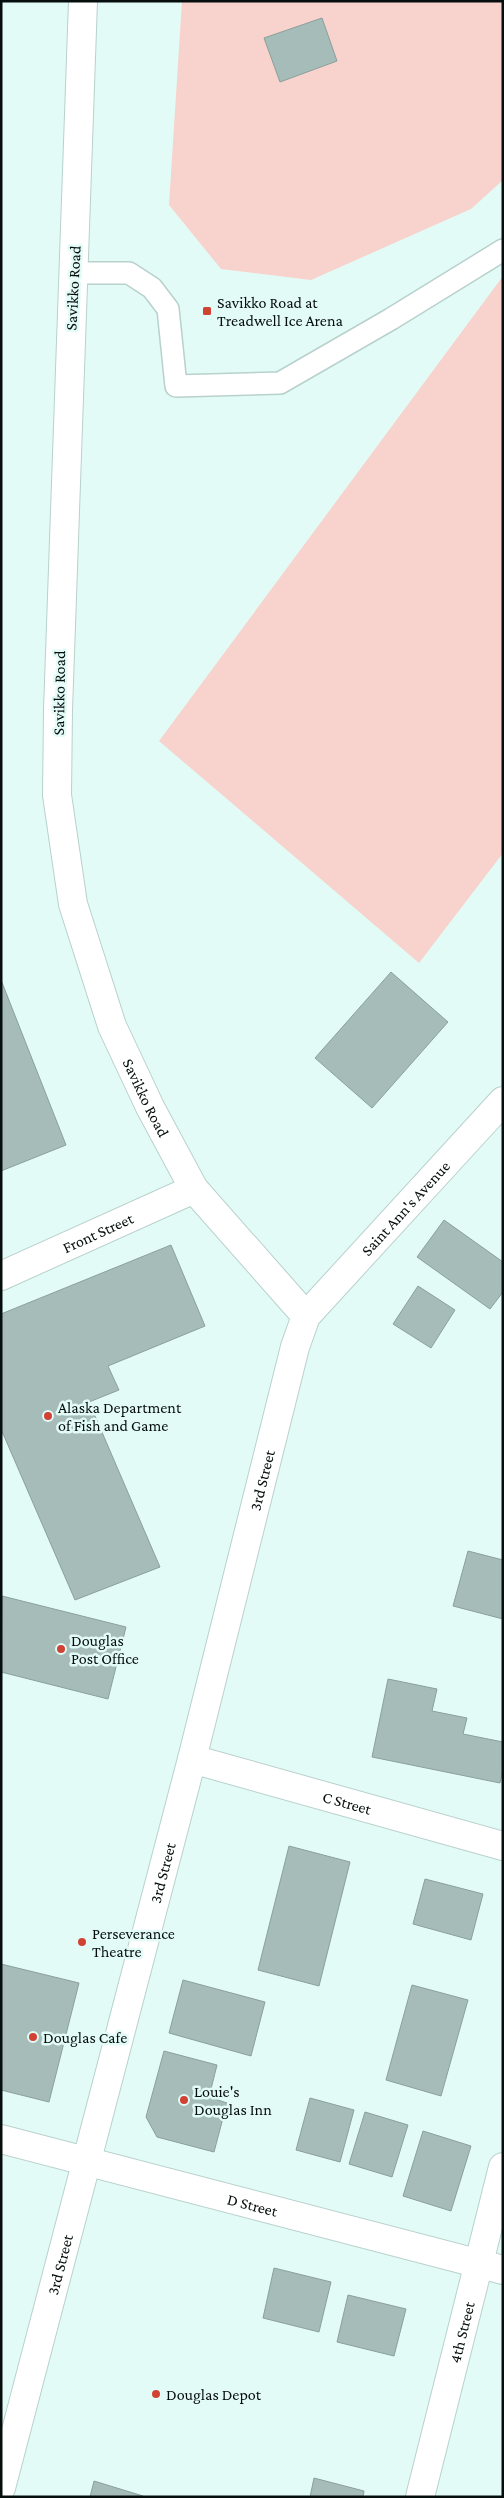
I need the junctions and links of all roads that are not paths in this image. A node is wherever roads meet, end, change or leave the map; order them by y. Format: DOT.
graph roads {
  1 [pos="83,1"];
  2 [pos="503,250"];
  3 [pos="74,272"];
  4 [pos="503,1101"];
  5 [pos="194,1189"];
  6 [pos="1,1276"];
  7 [pos="306,1316"];
  8 [pos="192,1759"];
  9 [pos="503,1846"];
  10 [pos="1,2138"];
  11 [pos="87,2160"];
  12 [pos="503,2166"];
  13 [pos="491,2267"];
  14 [pos="1,2488"];
  15 [pos="420,2497"];
  1 -- 3 [label="street, Savikko Road"];
  2 -- 3 [label="lane"];
  3 -- 5 [label="street, Savikko Road"];
  4 -- 7 [label="street, Saint Ann's Avenue"];
  5 -- 6 [label="street, Front Street"];
  5 -- 7 [label="street, Savikko Road"];
  7 -- 8 [label="street, 3rd Street"];
  8 -- 9 [label="street, C Street"];
  8 -- 11 [label="street, 3rd Street"];
  10 -- 11 [label="street, D Street"];
  11 -- 13 [label="street, D Street"];
  11 -- 14 [label="street, 3rd Street"];
  12 -- 13 [label="street, 4th Street"];
  13 -- 15 [label="street, 4th Street"];
}
